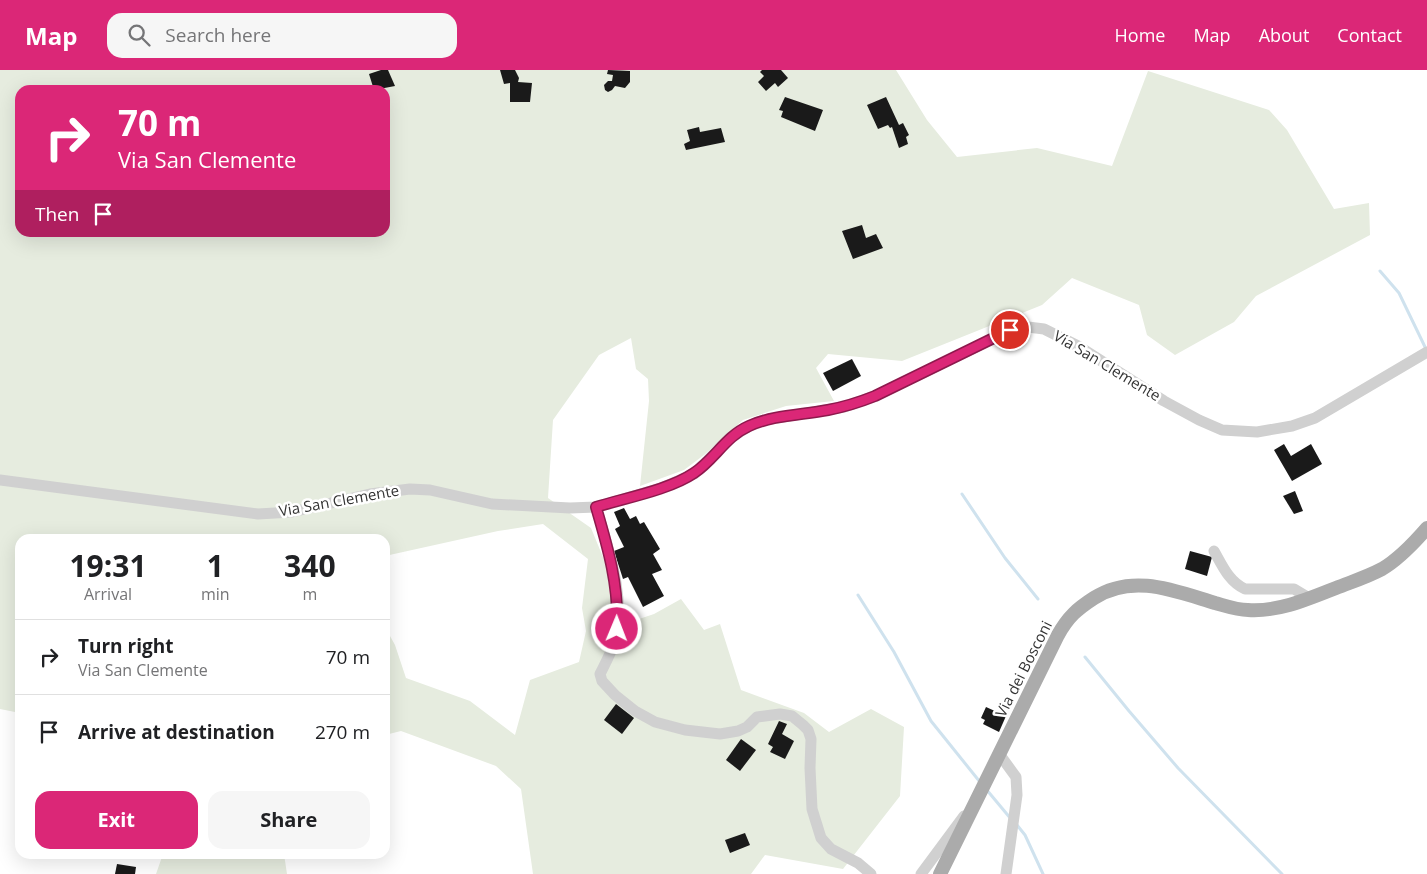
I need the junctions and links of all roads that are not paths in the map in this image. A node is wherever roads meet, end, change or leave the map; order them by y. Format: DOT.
graph roads {
  1 [pos="1425,353"];
  2 [pos="0,480"];
  3 [pos="596,507"];
  4 [pos="1427,528"];
  5 [pos="1214,551"];
  6 [pos="1309,598"];
  7 [pos="1000,754"];
  8 [pos="974,806"];
  9 [pos="946,868"];
  10 [pos="871,874"];
  11 [pos="921,874"];
  12 [pos="940,874"];
  13 [pos="1006,874"];
  1 -- 3 [label="street, Via San Clemente"];
  2 -- 3 [label="street, Via San Clemente"];
  3 -- 10 [label="street"];
  4 -- 6 [label="main road, Via dei Bosconi"];
  5 -- 6 [label="street"];
  6 -- 7 [label="main road, Via dei Bosconi"];
  7 -- 8 [label="main road, Via dei Bosconi"];
  7 -- 13 [label="street"];
  8 -- 9 [label="main road, Via dei Bosconi"];
  8 -- 11 [label="street"];
  9 -- 12 [label="main road, Via dei Bosconi"];
}
